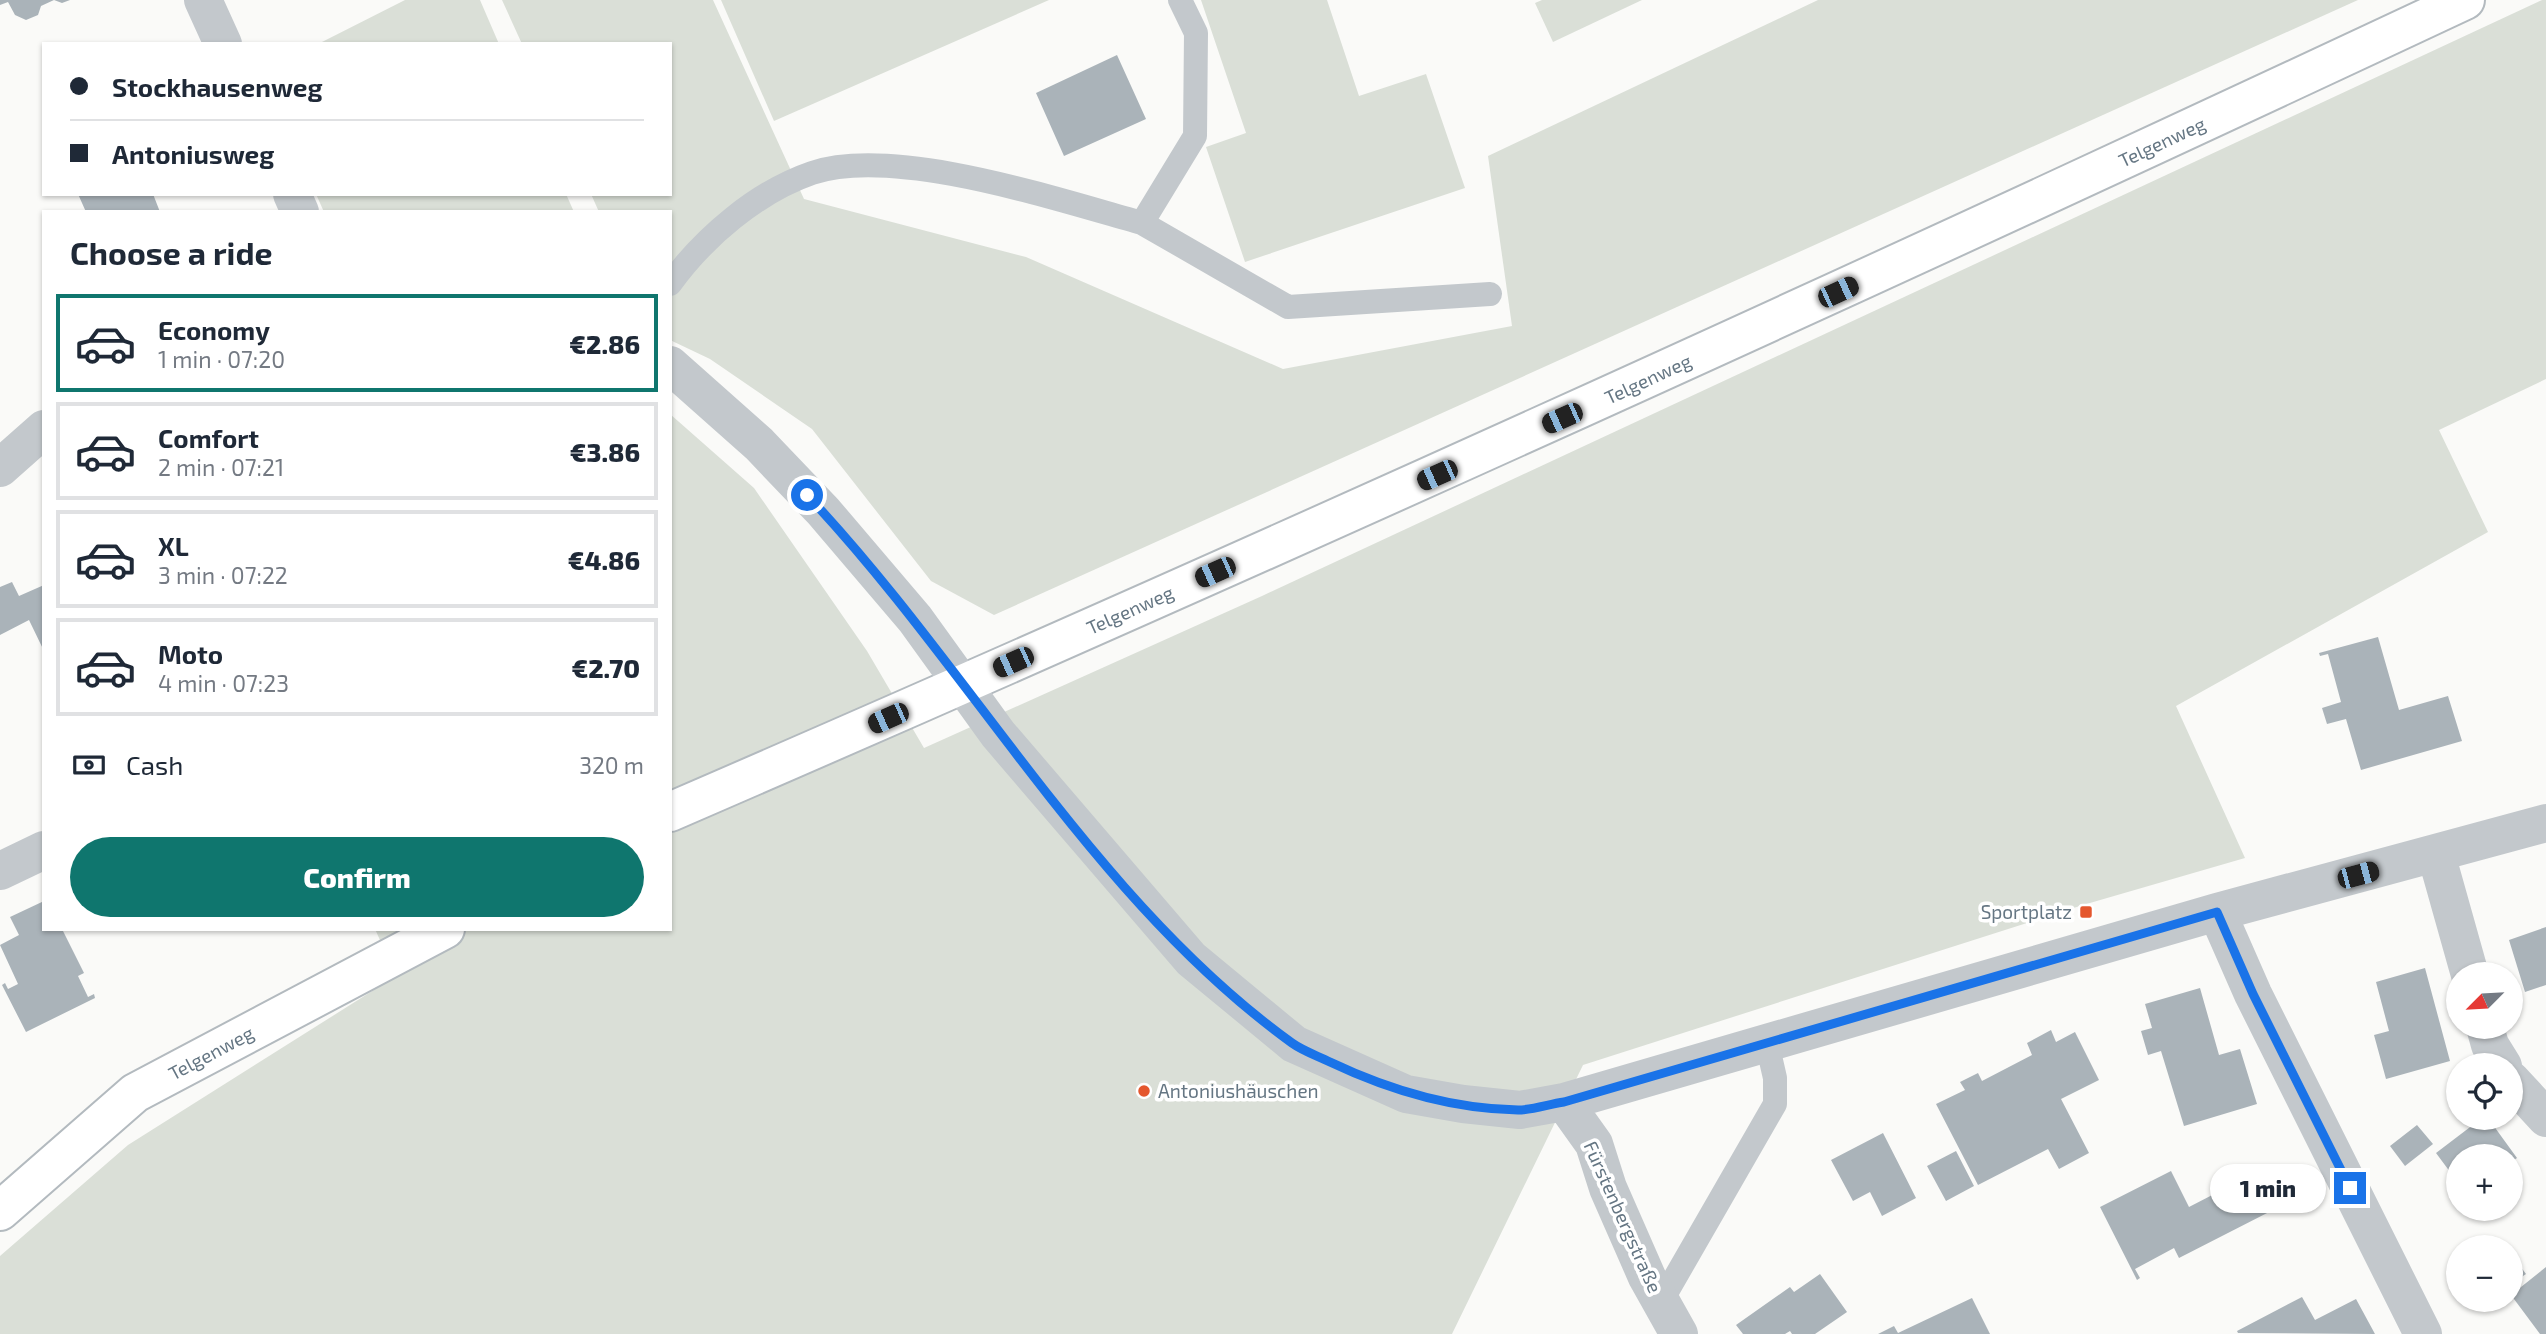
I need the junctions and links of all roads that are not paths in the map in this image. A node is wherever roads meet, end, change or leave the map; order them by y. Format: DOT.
graph roads {
  1 [pos="203,0"];
  2 [pos="1180,0"];
  3 [pos="2465,0"];
  4 [pos="222,42"];
  5 [pos="1142,223"];
  6 [pos="672,282"];
  7 [pos="1490,294"];
  8 [pos="672,367"];
  9 [pos="42,431"];
  10 [pos="0,468"];
  11 [pos="963,684"];
  12 [pos="672,811"];
  13 [pos="2546,823"];
  14 [pos="42,851"];
  15 [pos="2436,854"];
  16 [pos="0,871"];
  17 [pos="2217,912"];
  18 [pos="441,931"];
  19 [pos="2466,962"];
  20 [pos="1767,1043"];
  21 [pos="2523,1093"];
  22 [pos="1564,1102"];
  23 [pos="2546,1118"];
  24 [pos="0,1211"];
  25 [pos="1670,1318"];
  26 [pos="2423,1334"];
  1 -- 4 [label="street"];
  2 -- 5 [label="lane"];
  3 -- 11 [label="main road, Telgenweg"];
  5 -- 6 [label="lane"];
  5 -- 7 [label="lane"];
  8 -- 11 [label="street"];
  9 -- 10 [label="street"];
  11 -- 12 [label="main road, Telgenweg"];
  11 -- 22 [label="street"];
  13 -- 15 [label="street"];
  14 -- 16 [label="street"];
  15 -- 17 [label="street"];
  15 -- 19 [label="street"];
  17 -- 20 [label="street"];
  17 -- 26 [label="street"];
  18 -- 24 [label="main road, Telgenweg"];
  20 -- 22 [label="street"];
  20 -- 25 [label="lane"];
  21 -- 23 [label="street"];
  22 -- 25 [label="street, Fürstenbergstraße"];
}
